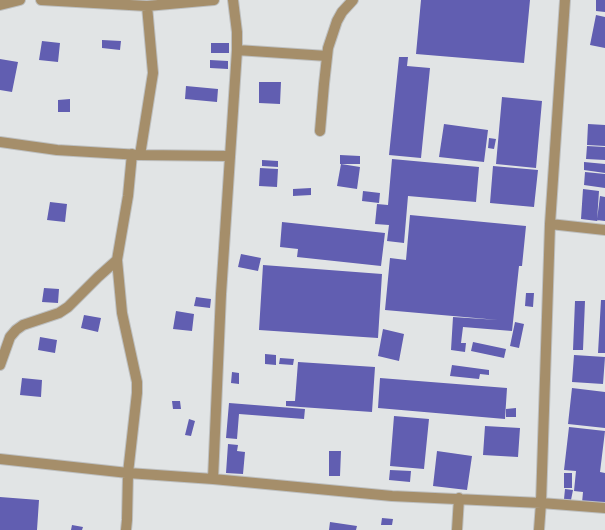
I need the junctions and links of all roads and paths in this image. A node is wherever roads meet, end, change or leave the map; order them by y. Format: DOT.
graph roads {
  1 [pos="20,0"];
  2 [pos="41,0"];
  3 [pos="214,0"];
  4 [pos="233,0"];
  5 [pos="353,0"];
  6 [pos="565,0"];
  7 [pos="0,5"];
  8 [pos="147,6"];
  9 [pos="237,50"];
  10 [pos="326,56"];
  11 [pos="320,131"];
  12 [pos="0,142"];
  13 [pos="136,154"];
  14 [pos="230,156"];
  15 [pos="550,224"];
  16 [pos="605,230"];
  17 [pos="117,260"];
  18 [pos="0,365"];
  19 [pos="0,459"];
  20 [pos="128,474"];
  21 [pos="213,479"];
  22 [pos="459,498"];
  23 [pos="541,503"];
  24 [pos="605,508"];
  25 [pos="126,530"];
  26 [pos="457,530"];
  27 [pos="539,530"];
  1 -- 7 [label="street"];
  2 -- 8 [label="street"];
  3 -- 8 [label="street"];
  4 -- 9 [label="street"];
  5 -- 10 [label="street"];
  6 -- 15 [label="street"];
  8 -- 13 [label="street"];
  9 -- 10 [label="street"];
  9 -- 14 [label="street"];
  10 -- 11 [label="street"];
  12 -- 13 [label="street"];
  13 -- 14 [label="street"];
  13 -- 17 [label="street"];
  14 -- 21 [label="street"];
  15 -- 16 [label="street"];
  15 -- 23 [label="street"];
  17 -- 18 [label="street"];
  17 -- 20 [label="street"];
  19 -- 20 [label="street"];
  20 -- 21 [label="street"];
  20 -- 25 [label="street"];
  21 -- 22 [label="street"];
  22 -- 23 [label="street"];
  22 -- 26 [label="street"];
  23 -- 24 [label="street"];
  23 -- 27 [label="street"];
}
